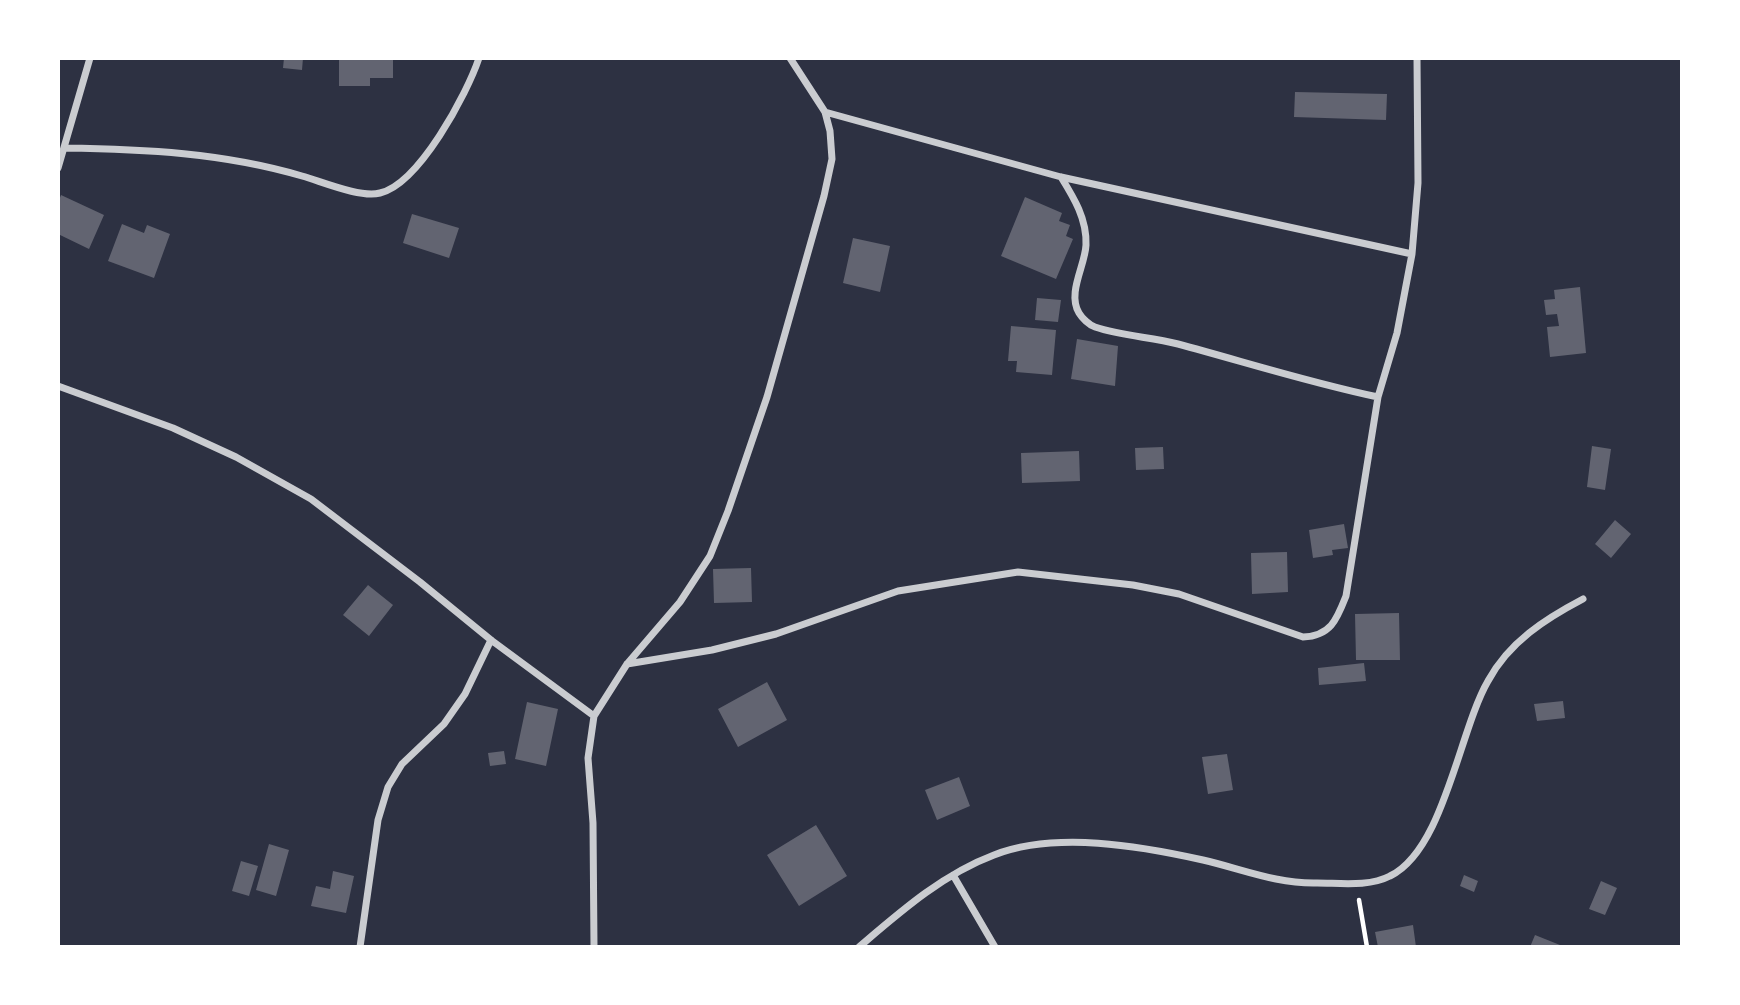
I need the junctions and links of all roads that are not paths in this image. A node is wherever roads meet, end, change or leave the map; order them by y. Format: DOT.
graph roads {
  1 [pos="90,58"];
  2 [pos="479,58"];
  3 [pos="790,58"];
  4 [pos="1417,58"];
  5 [pos="825,111"];
  6 [pos="64,148"];
  7 [pos="58,168"];
  8 [pos="1061,177"];
  9 [pos="1412,254"];
  10 [pos="58,386"];
  11 [pos="1378,397"];
  12 [pos="1583,599"];
  13 [pos="491,640"];
  14 [pos="627,664"];
  15 [pos="594,716"];
  16 [pos="953,875"];
  17 [pos="360,947"];
  18 [pos="594,947"];
  19 [pos="859,947"];
  20 [pos="995,947"];
  1 -- 6 [label="street"];
  2 -- 6 [label="street"];
  3 -- 5 [label="street"];
  4 -- 9 [label="street"];
  5 -- 8 [label="street"];
  5 -- 14 [label="street"];
  6 -- 7 [label="street"];
  8 -- 9 [label="street"];
  8 -- 11 [label="street"];
  9 -- 11 [label="street"];
  10 -- 13 [label="street"];
  11 -- 14 [label="street"];
  12 -- 16 [label="street"];
  13 -- 15 [label="street"];
  13 -- 17 [label="street"];
  14 -- 15 [label="street"];
  15 -- 18 [label="street"];
  16 -- 19 [label="street"];
  16 -- 20 [label="street"];
}
